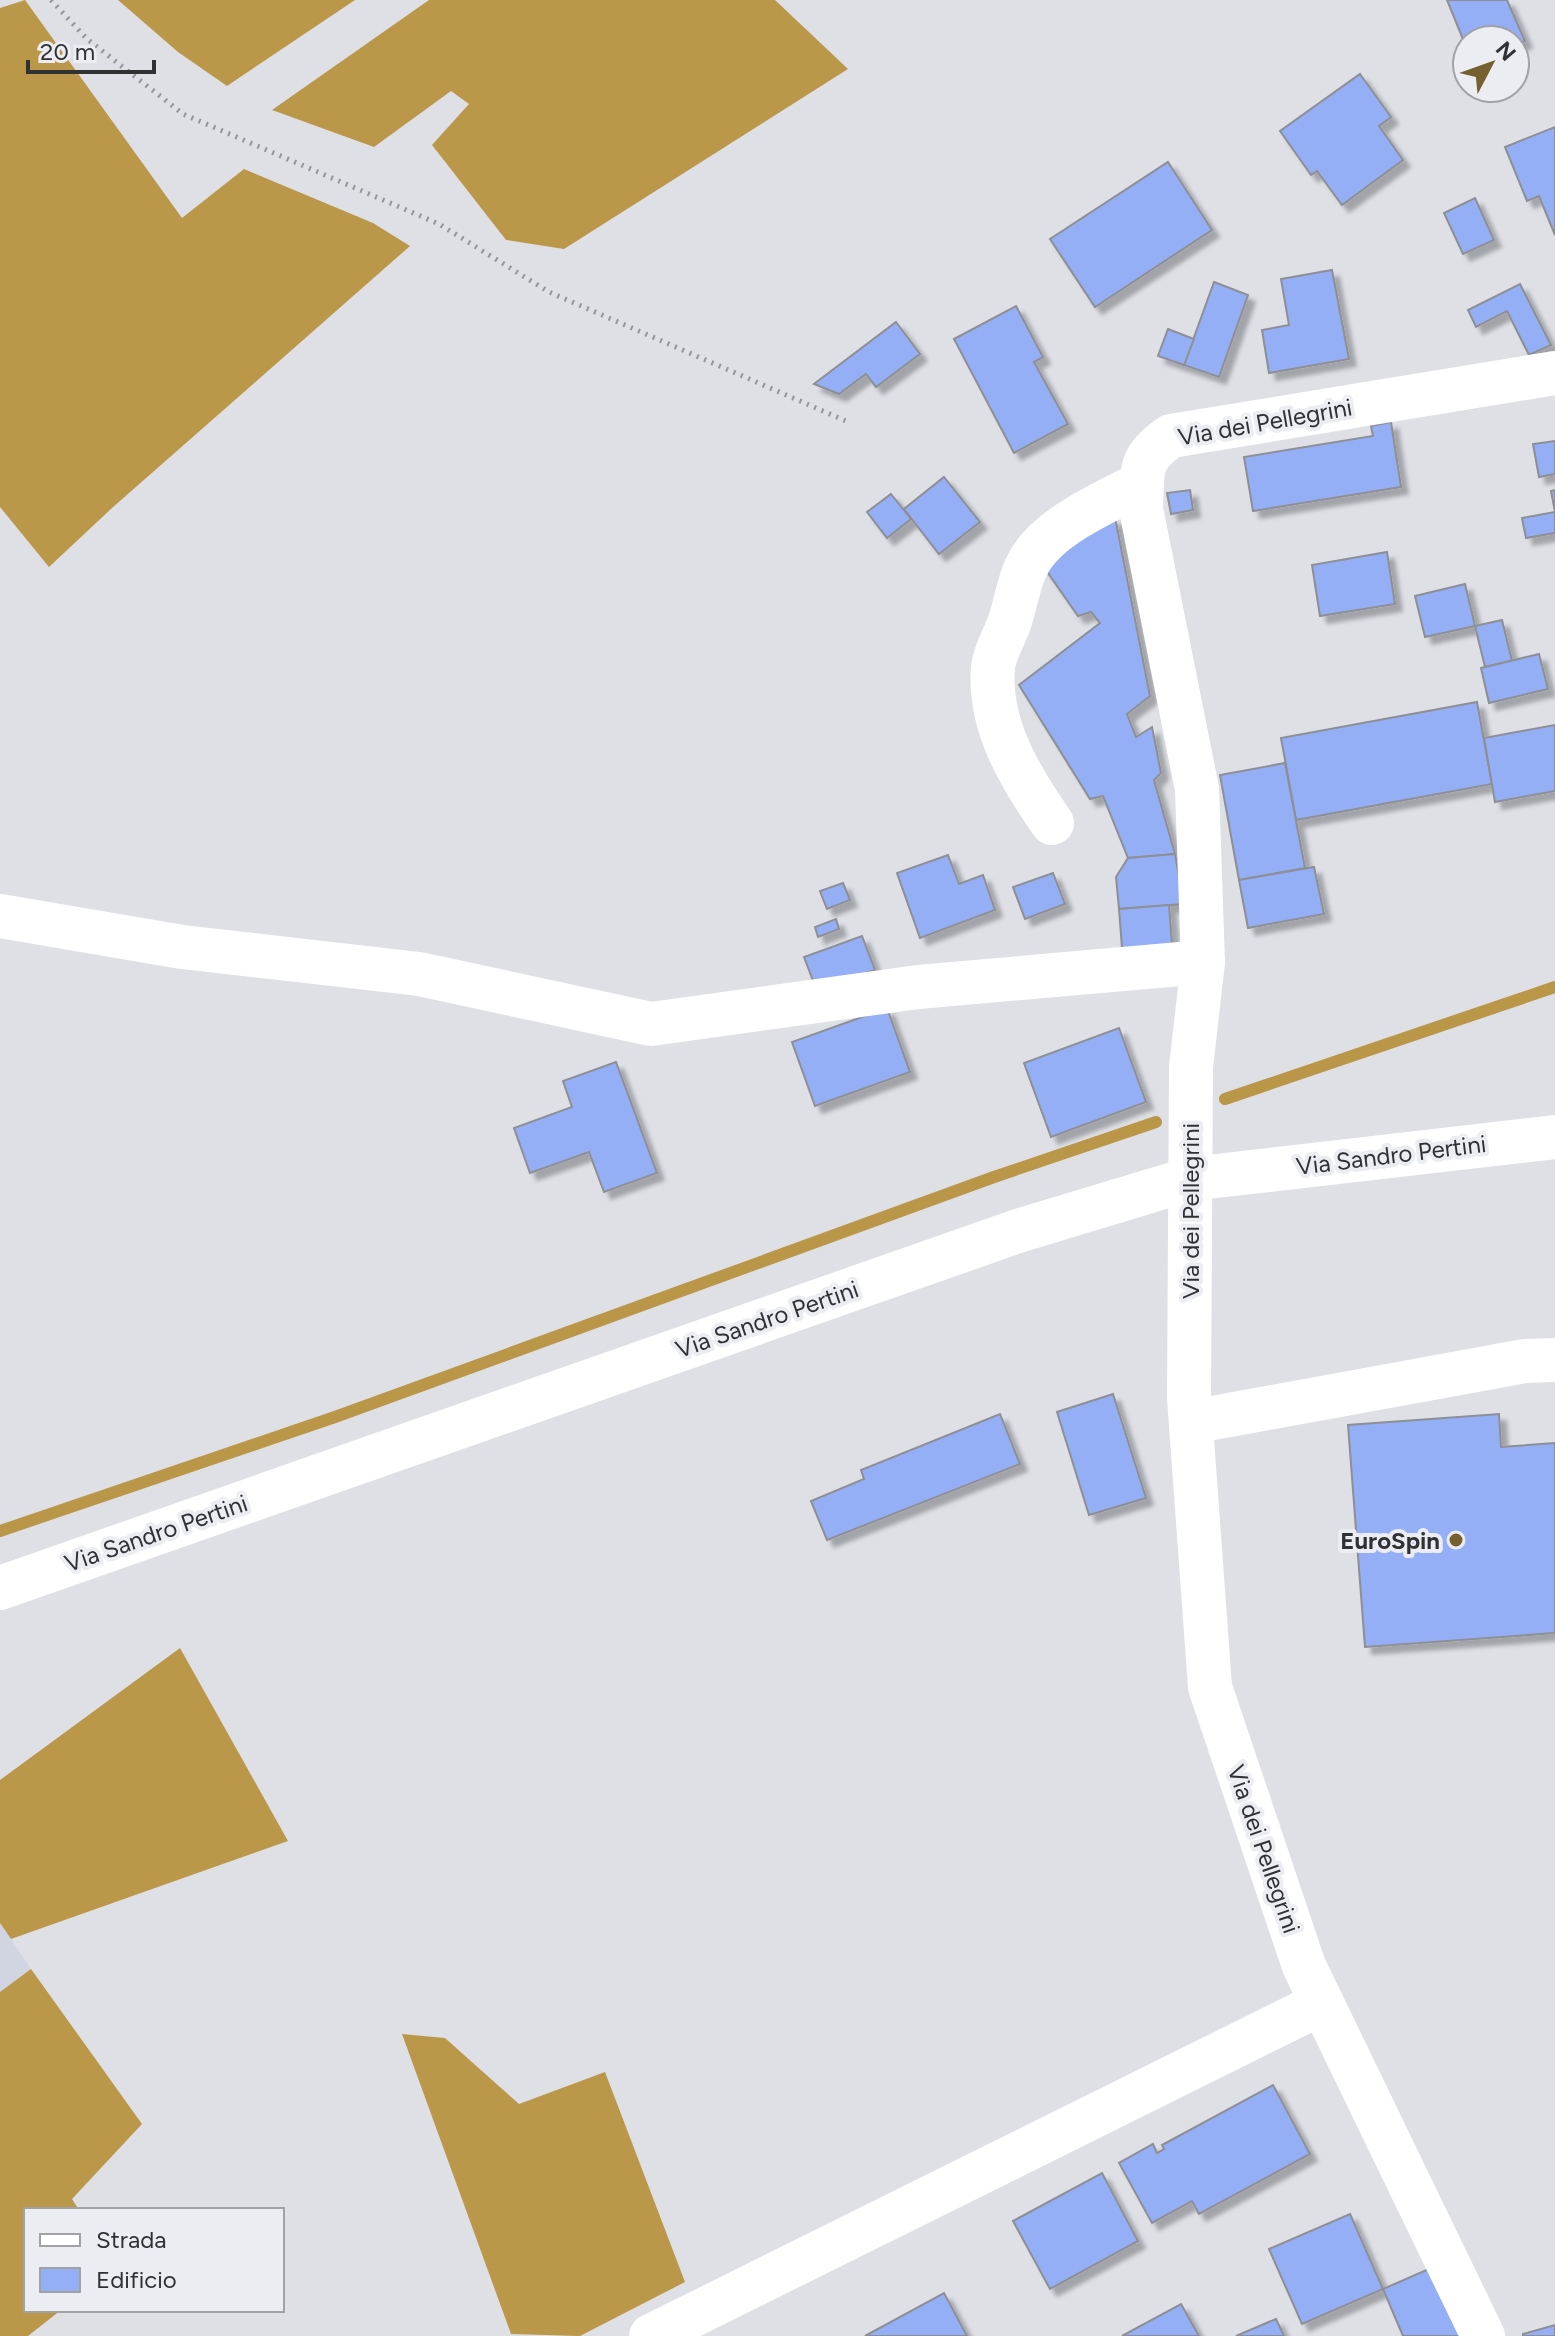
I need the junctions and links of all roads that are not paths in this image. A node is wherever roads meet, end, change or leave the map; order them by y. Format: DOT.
graph roads {
  1 [pos="1555,373"];
  2 [pos="1142,483"];
  3 [pos="1052,823"];
  4 [pos="0,916"];
  5 [pos="1203,962"];
  6 [pos="1555,1137"];
  7 [pos="1190,1179"];
  8 [pos="1555,1360"];
  9 [pos="1191,1422"];
  10 [pos="0,1588"];
  11 [pos="1322,2003"];
  12 [pos="651,2336"];
  13 [pos="1483,2336"];
  1 -- 2 [label="street, Via dei Pellegrini"];
  2 -- 3 [label="street"];
  2 -- 5 [label="street, Via dei Pellegrini"];
  4 -- 5 [label="street"];
  5 -- 7 [label="street, Via dei Pellegrini"];
  6 -- 7 [label="street, Via Sandro Pertini"];
  7 -- 9 [label="street, Via dei Pellegrini"];
  7 -- 10 [label="street, Via Sandro Pertini"];
  8 -- 9 [label="street"];
  9 -- 11 [label="street, Via dei Pellegrini"];
  11 -- 12 [label="street"];
  11 -- 13 [label="street, Via dei Pellegrini"];
}
